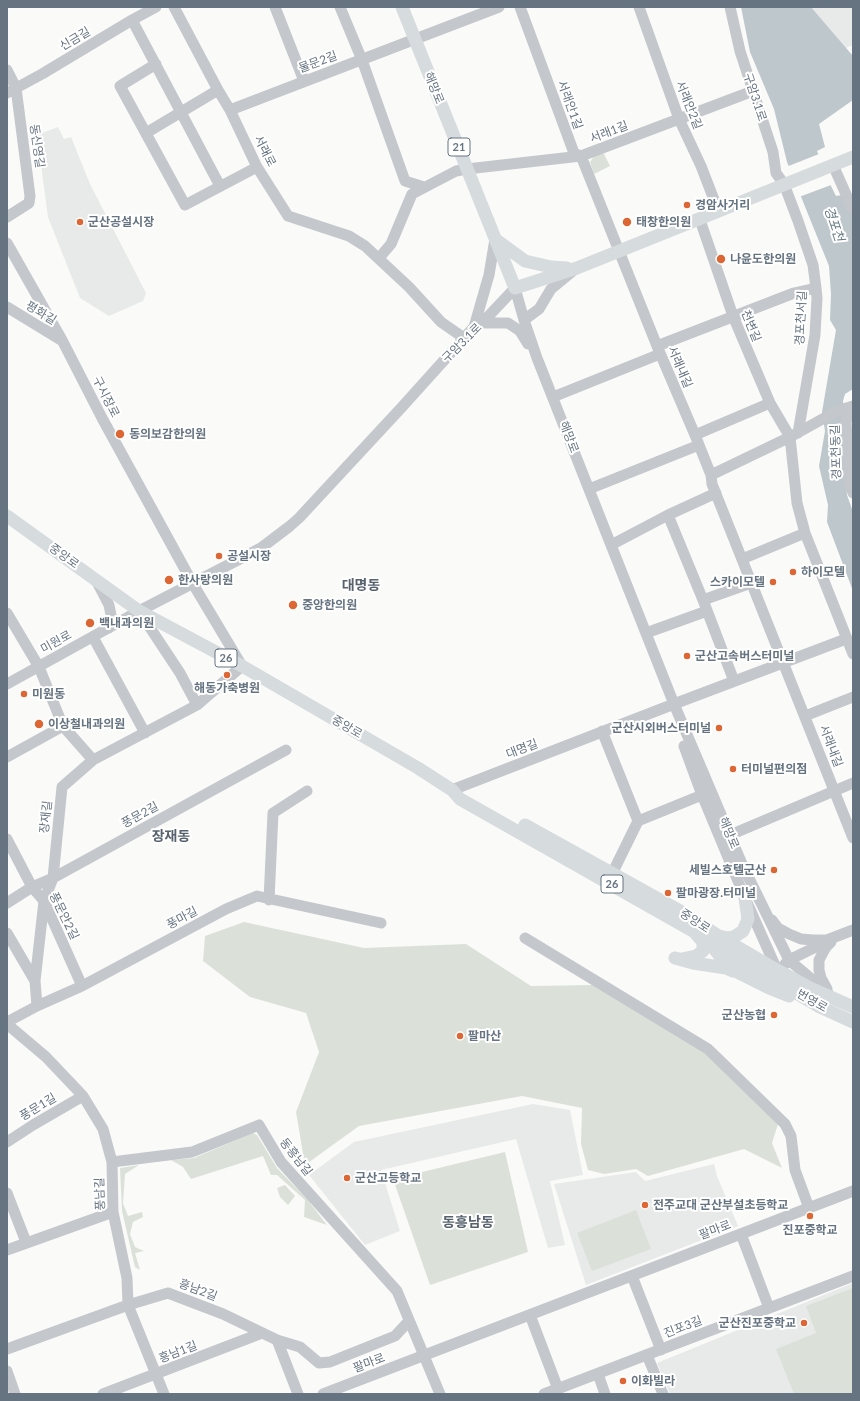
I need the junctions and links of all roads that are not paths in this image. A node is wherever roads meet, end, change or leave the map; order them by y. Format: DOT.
graph roads {
  1 [pos="156,7"];
  2 [pos="174,7"];
  3 [pos="276,7"];
  4 [pos="340,7"];
  5 [pos="402,7"];
  6 [pos="499,7"];
  7 [pos="520,7"];
  8 [pos="639,7"];
  9 [pos="730,7"];
  10 [pos="132,20"];
  11 [pos="415,40"];
  12 [pos="362,60"];
  13 [pos="156,64"];
  14 [pos="7,70"];
  15 [pos="304,81"];
  16 [pos="218,90"];
  17 [pos="12,91"];
  18 [pos="753,91"];
  19 [pos="230,110"];
  20 [pos="182,112"];
  21 [pos="679,118"];
  22 [pos="146,133"];
  23 [pos="582,156"];
  24 [pos="853,157"];
  25 [pos="830,166"];
  26 [pos="258,167"];
  27 [pos="467,169"];
  28 [pos="786,183"];
  29 [pos="220,186"];
  30 [pos="424,187"];
  31 [pos="718,210"];
  32 [pos="853,210"];
  33 [pos="7,216"];
  34 [pos="700,220"];
  35 [pos="495,239"];
  36 [pos="7,243"];
  37 [pos="620,251"];
  38 [pos="378,258"];
  39 [pos="577,268"];
  40 [pos="515,288"];
  41 [pos="816,288"];
  42 [pos="7,307"];
  43 [pos="733,316"];
  44 [pos="524,320"];
  45 [pos="478,325"];
  46 [pos="464,338"];
  47 [pos="62,340"];
  48 [pos="659,350"];
  49 [pos="537,358"];
  50 [pos="553,397"];
  51 [pos="770,403"];
  52 [pos="853,406"];
  53 [pos="853,410"];
  54 [pos="794,435"];
  55 [pos="697,440"];
  56 [pos="850,445"];
  57 [pos="711,475"];
  58 [pos="852,486"];
  59 [pos="589,488"];
  60 [pos="716,493"];
  61 [pos="7,516"];
  62 [pos="668,516"];
  63 [pos="805,534"];
  64 [pos="610,545"];
  65 [pos="742,559"];
  66 [pos="96,579"];
  67 [pos="751,583"];
  68 [pos="193,584"];
  69 [pos="705,606"];
  70 [pos="139,611"];
  71 [pos="7,612"];
  72 [pos="109,628"];
  73 [pos="646,633"];
  74 [pos="92,637"];
  75 [pos="846,639"];
  76 [pos="853,654"];
  77 [pos="783,663"];
  78 [pos="242,666"];
  79 [pos="39,667"];
  80 [pos="734,681"];
  81 [pos="7,684"];
  82 [pos="853,697"];
  83 [pos="674,704"];
  84 [pos="197,706"];
  85 [pos="805,716"];
  86 [pos="63,726"];
  87 [pos="602,731"];
  88 [pos="145,733"];
  89 [pos="286,750"];
  90 [pos="7,757"];
  91 [pos="93,760"];
  92 [pos="853,783"];
  93 [pos="452,790"];
  94 [pos="834,790"];
  95 [pos="306,791"];
  96 [pos="702,795"];
  97 [pos="638,821"];
  98 [pos="730,836"];
  99 [pos="853,838"];
  100 [pos="7,839"];
  101 [pos="610,877"];
  102 [pos="53,878"];
  103 [pos="32,887"];
  104 [pos="745,898"];
  105 [pos="44,900"];
  106 [pos="269,900"];
  107 [pos="7,903"];
  108 [pos="765,912"];
  109 [pos="381,923"];
  110 [pos="853,930"];
  111 [pos="693,931"];
  112 [pos="7,934"];
  113 [pos="835,937"];
  114 [pos="525,938"];
  115 [pos="713,939"];
  116 [pos="789,960"];
  117 [pos="735,971"];
  118 [pos="775,975"];
  119 [pos="35,981"];
  120 [pos="82,986"];
  121 [pos="832,996"];
  122 [pos="37,1006"];
  123 [pos="818,1006"];
  124 [pos="853,1007"];
  125 [pos="853,1022"];
  126 [pos="7,1023"];
  127 [pos="84,1096"];
  128 [pos="7,1142"];
  129 [pos="112,1162"];
  130 [pos="853,1191"];
  131 [pos="7,1193"];
  132 [pos="809,1208"];
  133 [pos="113,1212"];
  134 [pos="741,1234"];
  135 [pos="26,1242"];
  136 [pos="7,1250"];
  137 [pos="632,1276"];
  138 [pos="853,1276"];
  139 [pos="128,1305"];
  140 [pos="769,1308"];
  141 [pos="530,1315"];
  142 [pos="409,1321"];
  143 [pos="262,1333"];
  144 [pos="277,1340"];
  145 [pos="7,1349"];
  146 [pos="661,1350"];
  147 [pos="647,1355"];
  148 [pos="424,1356"];
  149 [pos="7,1371"];
  150 [pos="155,1374"];
  151 [pos="598,1374"];
  152 [pos="558,1389"];
  153 [pos="15,1394"];
  154 [pos="103,1394"];
  155 [pos="164,1394"];
  156 [pos="298,1394"];
  157 [pos="323,1394"];
  158 [pos="440,1394"];
  159 [pos="544,1394"];
  160 [pos="605,1394"];
  161 [pos="662,1394"];
  1 -- 10 [label="street, 신금길"];
  2 -- 16 [label="street, 서래로"];
  3 -- 15 [label="street"];
  4 -- 12 [label="street"];
  5 -- 11 [label="main road, 해망로 / 21"];
  6 -- 11 [label="street, 물문2길"];
  7 -- 23 [label="street, 서래안1길"];
  8 -- 21 [label="street, 서래안2길"];
  9 -- 18 [label="street, 구암3.1로"];
  10 -- 13 [label="street"];
  10 -- 17 [label="street, 신금길"];
  11 -- 12 [label="street, 물문2길"];
  11 -- 27 [label="main road, 해망로 / 21"];
  12 -- 15 [label="street, 물문2길"];
  12 -- 30 [label="street"];
  13 -- 20 [label="street"];
  13 -- 22 [label="street"];
  14 -- 17 [label="street, 동신영길"];
  15 -- 19 [label="street, 물문2길"];
  16 -- 19 [label="street, 서래로"];
  16 -- 20 [label="street"];
  17 -- 33 [label="street, 동신영길"];
  18 -- 21 [label="street, 서래1길"];
  18 -- 28 [label="street, 구암3.1로"];
  19 -- 26 [label="street, 서래로"];
  20 -- 22 [label="street"];
  20 -- 29 [label="street"];
  21 -- 23 [label="street, 서래1길"];
  21 -- 31 [label="street, 서래안2길"];
  22 -- 29 [label="street"];
  23 -- 27 [label="street, 서래1길"];
  23 -- 37 [label="street, 서래안1길"];
  24 -- 25 [label="main road"];
  25 -- 28 [label="main road"];
  25 -- 32 [label="street"];
  26 -- 29 [label="street"];
  26 -- 38 [label="street, 서래로"];
  27 -- 30 [label="street"];
  27 -- 35 [label="main road, 해망로 / 21"];
  28 -- 31 [label="main road, 구암3.1로"];
  28 -- 41 [label="street, 경포천서길"];
  30 -- 38 [label="street"];
  31 -- 34 [label="main road, 구암3.1로"];
  34 -- 37 [label="main road, 구암3.1로"];
  34 -- 43 [label="street, 천변길"];
  35 -- 39 [label="main road"];
  35 -- 40 [label="main road, 해망로 / 21"];
  35 -- 45 [label="street"];
  36 -- 47 [label="street, 구시장로"];
  37 -- 39 [label="main road, 구암3.1로"];
  37 -- 48 [label="street, 서래내길"];
  38 -- 46 [label="street, 서래로"];
  39 -- 40 [label="main road, 구암3.1로"];
  39 -- 44 [label="street"];
  40 -- 44 [label="street, 해망로"];
  40 -- 45 [label="street, 구암3.1로"];
  41 -- 43 [label="street"];
  41 -- 54 [label="street, 경포천서길"];
  42 -- 47 [label="street, 평화길"];
  43 -- 48 [label="street"];
  43 -- 51 [label="street, 천변길"];
  44 -- 49 [label="street, 해망로"];
  45 -- 46 [label="street, 구암3.1로"];
  45 -- 49 [label="street"];
  46 -- 68 [label="street, 구암3.1로"];
  47 -- 68 [label="street, 구시장로"];
  48 -- 50 [label="street"];
  48 -- 55 [label="street, 서래내길"];
  49 -- 50 [label="street, 해망로"];
  50 -- 59 [label="street, 해망로"];
  51 -- 54 [label="street, 천변길"];
  51 -- 55 [label="street"];
  52 -- 54 [label="street, 경포천동길"];
  53 -- 56 [label="street, 경포천동길"];
  54 -- 57 [label="street, 경포천동길"];
  54 -- 63 [label="street"];
  55 -- 57 [label="street, 서래내길"];
  55 -- 59 [label="street"];
  56 -- 58 [label="street, 경포천동길"];
  57 -- 60 [label="street, 서래내길"];
  59 -- 64 [label="street, 해망로"];
  60 -- 62 [label="street"];
  60 -- 65 [label="street, 서래내길"];
  61 -- 66 [label="main road, 중앙로 / 26"];
  62 -- 64 [label="street"];
  62 -- 69 [label="street"];
  63 -- 65 [label="street"];
  63 -- 75 [label="street"];
  64 -- 73 [label="street, 해망로"];
  65 -- 67 [label="street, 서래내길"];
  66 -- 70 [label="main road, 중앙로 / 26"];
  66 -- 72 [label="street"];
  67 -- 69 [label="street"];
  67 -- 77 [label="street, 서래내길"];
  68 -- 70 [label="street, 구암3.1로"];
  68 -- 78 [label="street, 중앙로"];
  69 -- 73 [label="street"];
  69 -- 80 [label="street"];
  70 -- 72 [label="street, 미원로"];
  70 -- 78 [label="main road, 중앙로 / 26"];
  70 -- 84 [label="street, 중앙로"];
  71 -- 79 [label="street"];
  72 -- 74 [label="street, 미원로"];
  73 -- 83 [label="street, 해망로"];
  74 -- 79 [label="street, 미원로"];
  74 -- 88 [label="street"];
  75 -- 76 [label="street"];
  75 -- 77 [label="street"];
  77 -- 80 [label="street"];
  77 -- 85 [label="street, 서래내길"];
  78 -- 84 [label="street, 장재길"];
  78 -- 93 [label="main road, 중앙로 / 26"];
  79 -- 81 [label="street, 미원로"];
  79 -- 86 [label="street"];
  80 -- 83 [label="street"];
  82 -- 85 [label="street"];
  83 -- 87 [label="street, 대명길"];
  83 -- 96 [label="street, 해망로"];
  83 -- 98 [label="street, 해망로"];
  84 -- 88 [label="street, 장재길"];
  85 -- 94 [label="street, 서래내길"];
  86 -- 90 [label="street"];
  86 -- 91 [label="street"];
  87 -- 93 [label="street, 대명길"];
  87 -- 97 [label="street"];
  88 -- 91 [label="street, 장재길"];
  89 -- 102 [label="street, 풍문2길"];
  91 -- 102 [label="street, 장재길"];
  92 -- 94 [label="street"];
  93 -- 101 [label="main road, 중앙로 / 26"];
  94 -- 98 [label="street"];
  94 -- 99 [label="street, 서래내길"];
  95 -- 106 [label="street"];
  96 -- 97 [label="street"];
  96 -- 104 [label="street, 해망로"];
  97 -- 101 [label="street"];
  98 -- 108 [label="street, 해망로"];
  100 -- 103 [label="street, 풍문안2길"];
  101 -- 111 [label="main road, 중앙로 / 26"];
  101 -- 115 [label="main road, 중앙로 / 26"];
  102 -- 103 [label="street, 풍문2길"];
  102 -- 105 [label="street, 장재길"];
  103 -- 105 [label="street, 풍문안2길"];
  103 -- 107 [label="street, 풍문2길"];
  104 -- 115 [label="main road"];
  104 -- 118 [label="street, 해망로"];
  105 -- 119 [label="street, 장재길"];
  105 -- 120 [label="street, 풍문안2길"];
  106 -- 109 [label="street, 풍마길"];
  106 -- 120 [label="street, 풍마길"];
  108 -- 113 [label="street"];
  108 -- 116 [label="street, 해망로"];
  110 -- 113 [label="street"];
  111 -- 115 [label="main road, 중앙로 / 26"];
  111 -- 117 [label="main road"];
  112 -- 119 [label="street"];
  113 -- 116 [label="street"];
  113 -- 121 [label="street"];
  114 -- 132 [label="street"];
  115 -- 117 [label="main road"];
  115 -- 118 [label="main road, 중앙로 / 26"];
  116 -- 118 [label="street"];
  116 -- 121 [label="street"];
  117 -- 123 [label="main road"];
  118 -- 121 [label="main road, 번영로 / 26"];
  118 -- 123 [label="main road, 번영로 / 26"];
  119 -- 122 [label="street, 장재길"];
  120 -- 122 [label="street, 풍마길"];
  121 -- 124 [label="main road, 번영로 / 26"];
  122 -- 126 [label="street, 풍마길"];
  123 -- 125 [label="main road, 번영로 / 26"];
  126 -- 127 [label="street, 풍남길"];
  127 -- 128 [label="street, 풍문1길"];
  127 -- 129 [label="street, 풍남길"];
  129 -- 133 [label="street, 풍남길"];
  129 -- 142 [label="street, 동흥남길"];
  130 -- 132 [label="street, 팔마로"];
  131 -- 135 [label="street"];
  132 -- 134 [label="street, 팔마로"];
  133 -- 135 [label="street"];
  133 -- 139 [label="street, 풍남길"];
  134 -- 137 [label="street, 팔마로"];
  134 -- 140 [label="street"];
  135 -- 136 [label="street"];
  137 -- 141 [label="street, 팔마로"];
  137 -- 146 [label="street"];
  138 -- 140 [label="street, 진포3길"];
  139 -- 143 [label="street, 흥남2길"];
  139 -- 145 [label="street, 흥남2길"];
  139 -- 150 [label="street, 풍남길"];
  140 -- 146 [label="street, 진포3길"];
  141 -- 148 [label="street, 팔마로"];
  141 -- 152 [label="street"];
  142 -- 144 [label="street, 흥남2길"];
  142 -- 148 [label="street, 동흥남길"];
  143 -- 144 [label="street, 흥남2길"];
  143 -- 150 [label="street, 흥남1길"];
  144 -- 156 [label="street"];
  146 -- 147 [label="street, 진포3길"];
  147 -- 151 [label="street, 진포3길"];
  147 -- 161 [label="street"];
  148 -- 157 [label="street, 팔마로"];
  148 -- 158 [label="street"];
  149 -- 153 [label="street"];
  150 -- 154 [label="street, 흥남1길"];
  150 -- 155 [label="street, 풍남길"];
  151 -- 152 [label="street, 진포3길"];
  151 -- 160 [label="street"];
  152 -- 159 [label="street, 진포3길"];
}
